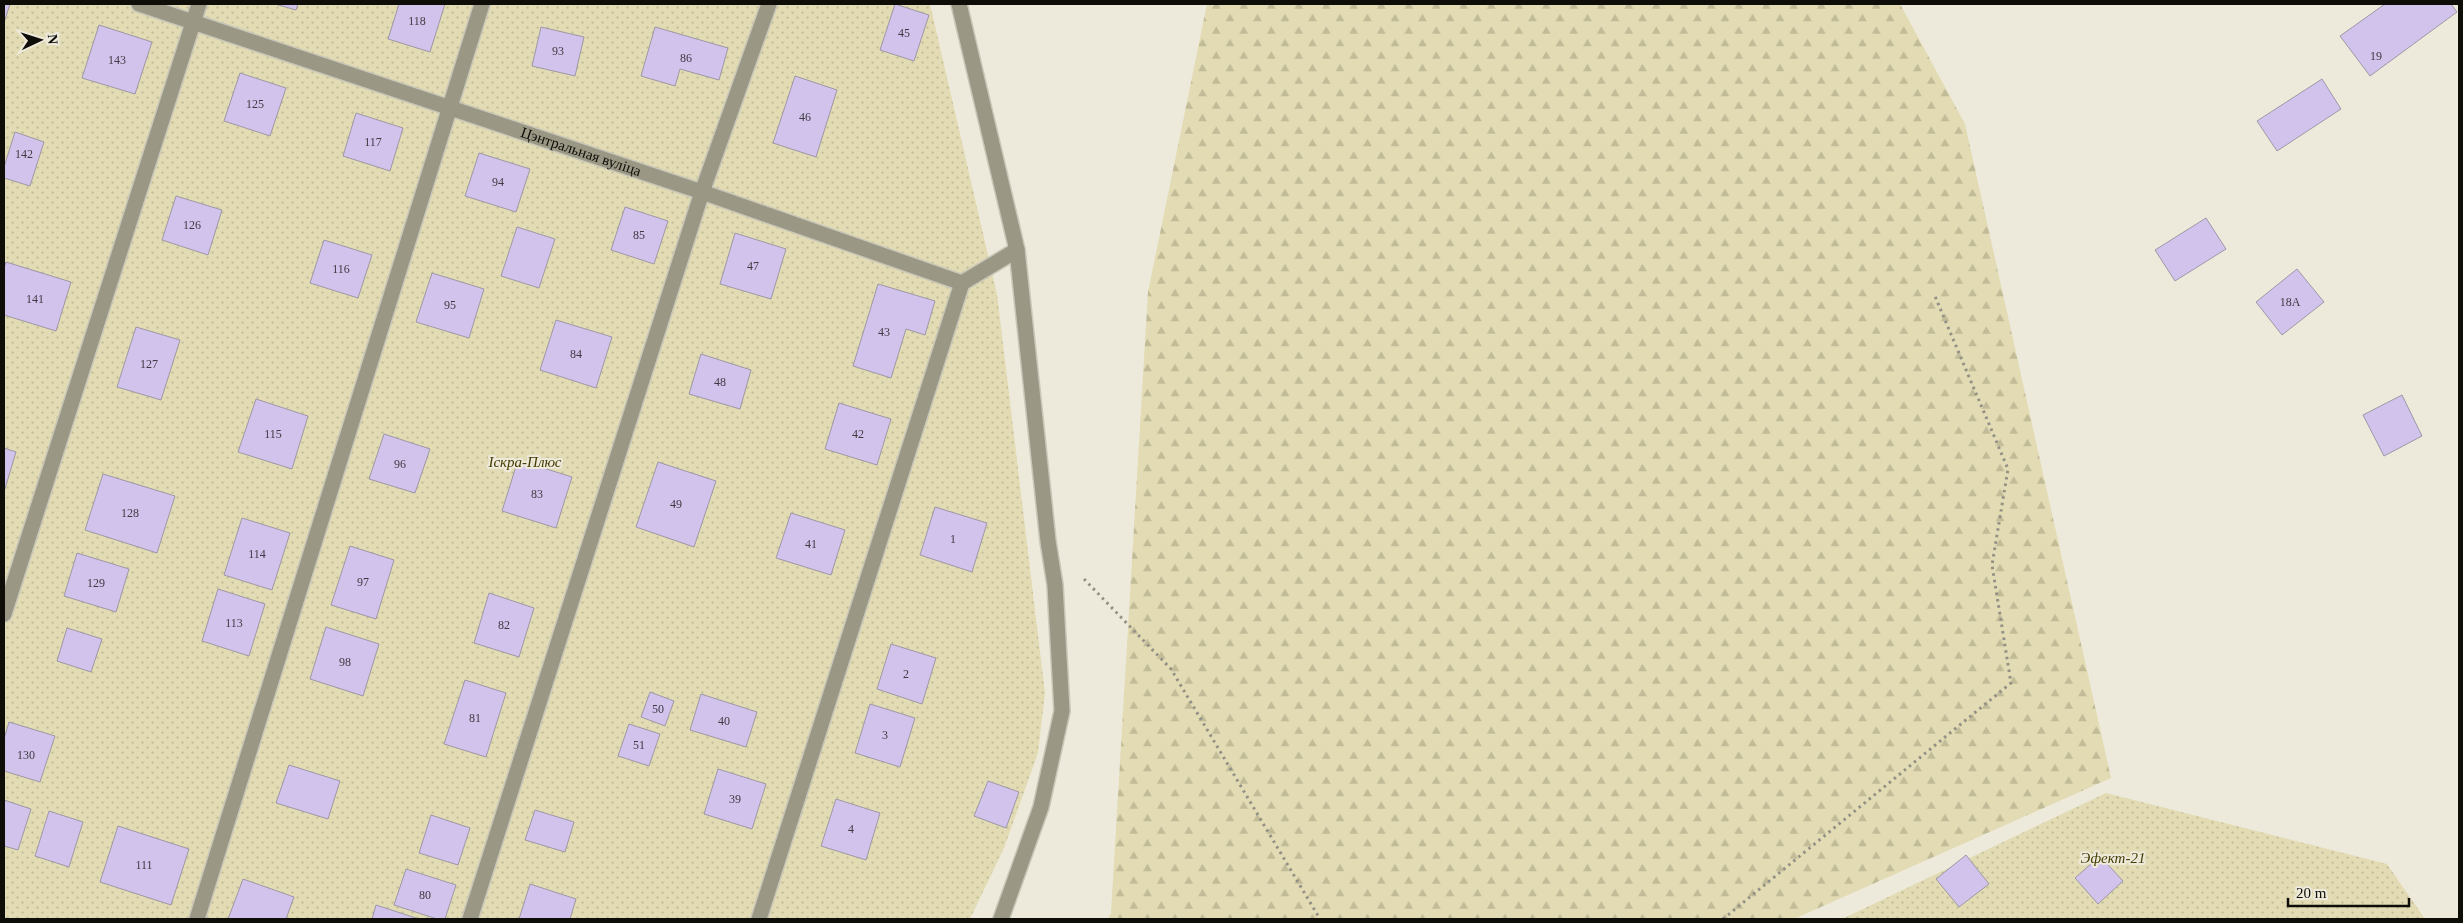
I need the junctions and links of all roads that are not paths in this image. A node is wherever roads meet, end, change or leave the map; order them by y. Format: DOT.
graph roads {
  1 [pos="139,4"];
  2 [pos="199,4"];
  3 [pos="482,4"];
  4 [pos="769,4"];
  5 [pos="959,4"];
  6 [pos="193,20"];
  7 [pos="449,109"];
  8 [pos="702,192"];
  9 [pos="1017,250"];
  10 [pos="962,283"];
  11 [pos="4,614"];
  12 [pos="197,919"];
  13 [pos="470,919"];
  14 [pos="759,919"];
  15 [pos="1001,919"];
  1 -- 6 [label="street, Цэнтральная вуліца"];
  2 -- 6 [label="street"];
  3 -- 7 [label="street"];
  4 -- 8 [label="street"];
  5 -- 9 [label="street"];
  6 -- 7 [label="street, Цэнтральная вуліца"];
  6 -- 11 [label="street"];
  7 -- 8 [label="street, Цэнтральная вуліца"];
  7 -- 12 [label="street"];
  8 -- 10 [label="street, Цэнтральная вуліца"];
  8 -- 13 [label="street"];
  9 -- 10 [label="street"];
  9 -- 15 [label="street"];
  10 -- 14 [label="street"];
}
